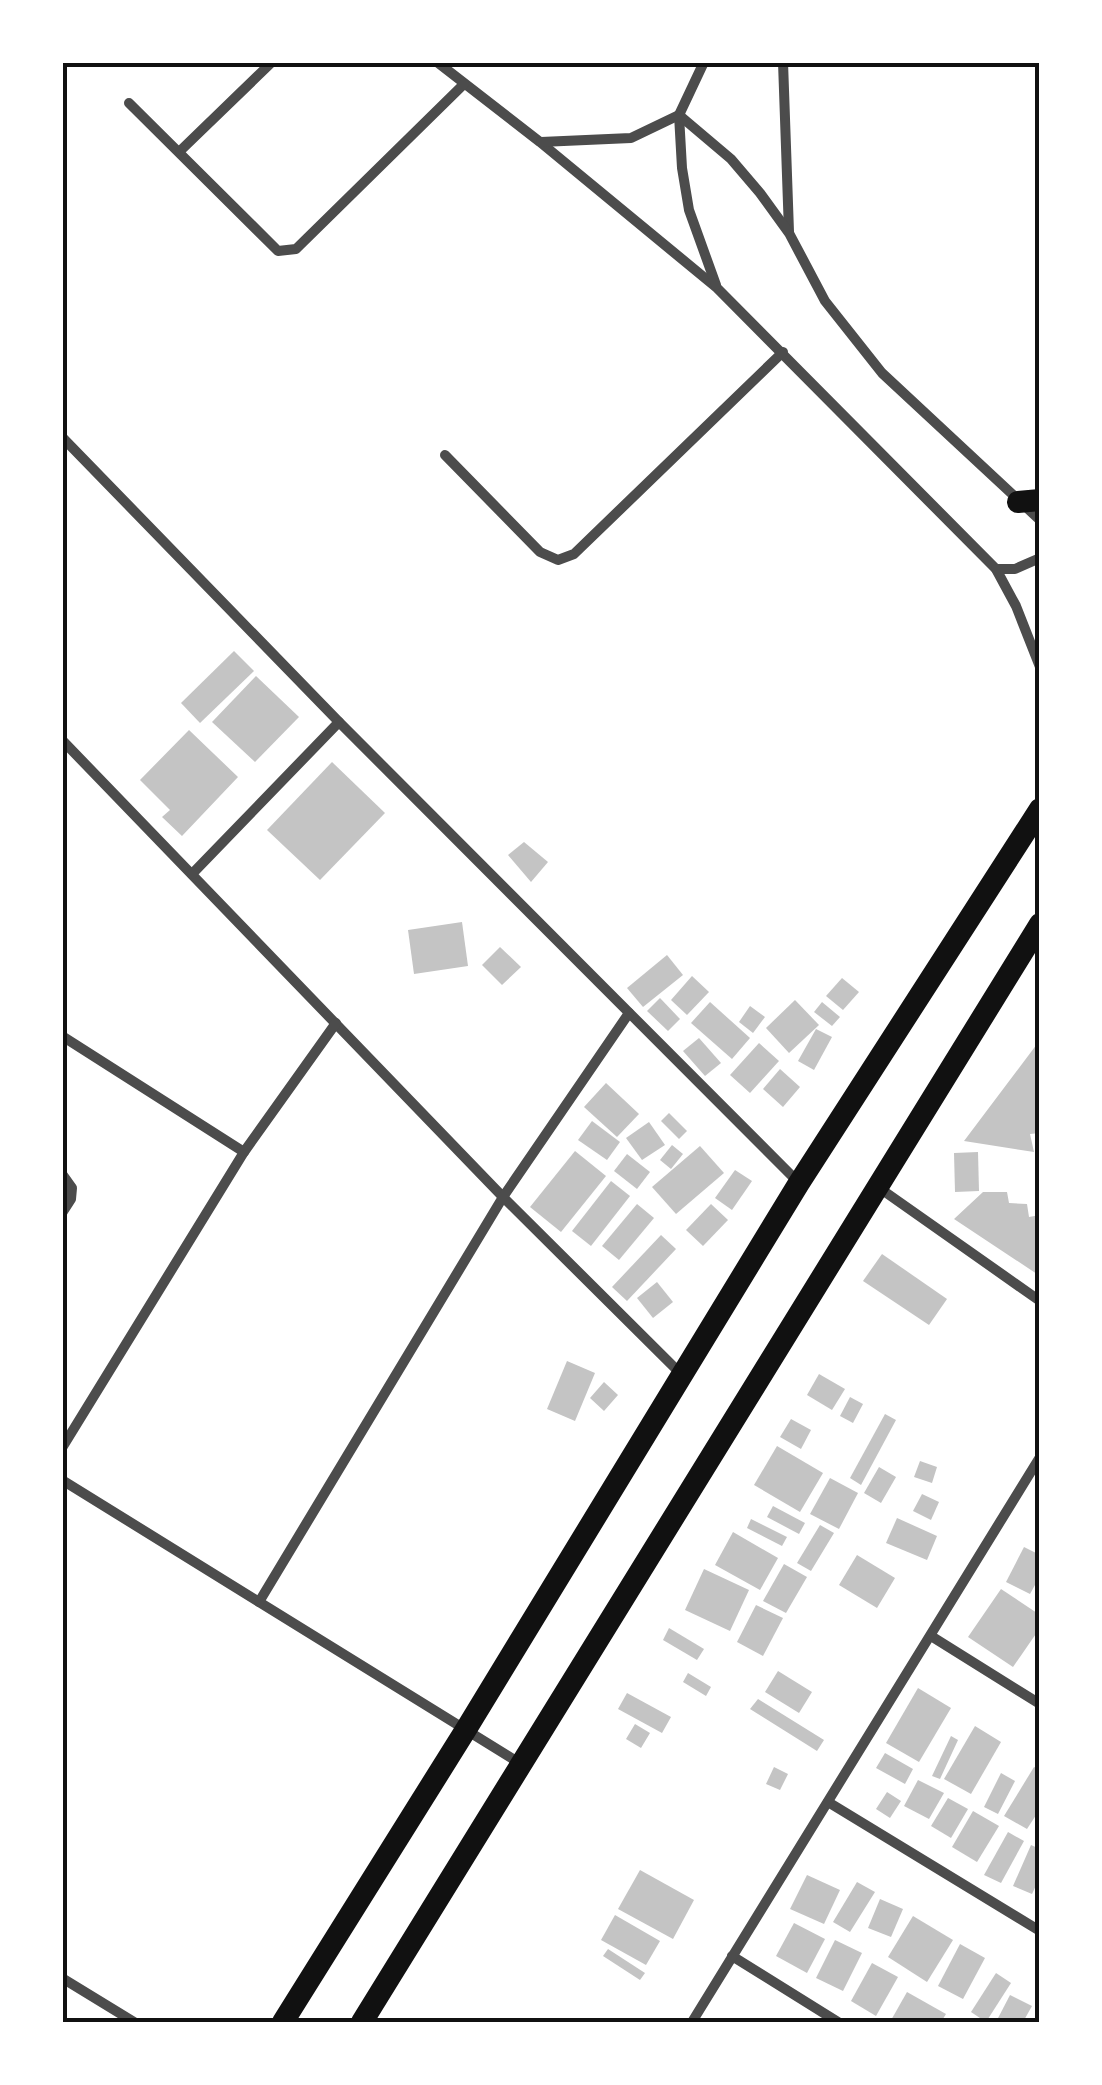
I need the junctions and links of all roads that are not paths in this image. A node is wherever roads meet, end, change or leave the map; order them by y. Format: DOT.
graph roads {
  1 [pos="272,62"];
  2 [pos="437,62"];
  3 [pos="704,62"];
  4 [pos="783,62"];
  5 [pos="464,84"];
  6 [pos="129,103"];
  7 [pos="679,114"];
  8 [pos="540,142"];
  9 [pos="180,151"];
  10 [pos="788,233"];
  11 [pos="718,288"];
  12 [pos="784,352"];
  13 [pos="62,437"];
  14 [pos="445,456"];
  15 [pos="1029,501"];
  16 [pos="1040,520"];
  17 [pos="1040,558"];
  18 [pos="996,569"];
  19 [pos="1040,667"];
  20 [pos="339,722"];
  21 [pos="62,740"];
  22 [pos="1040,809"];
  23 [pos="192,874"];
  24 [pos="1040,924"];
  25 [pos="628,1013"];
  26 [pos="336,1023"];
  27 [pos="62,1036"];
  28 [pos="244,1152"];
  29 [pos="62,1174"];
  30 [pos="798,1183"];
  31 [pos="878,1188"];
  32 [pos="504,1197"];
  33 [pos="62,1213"];
  34 [pos="1040,1302"];
  35 [pos="682,1376"];
  36 [pos="62,1448"];
  37 [pos="1040,1457"];
  38 [pos="1034,1478"];
  39 [pos="62,1480"];
  40 [pos="259,1602"];
  41 [pos="932,1636"];
  42 [pos="1040,1704"];
  43 [pos="465,1731"];
  44 [pos="522,1765"];
  45 [pos="828,1802"];
  46 [pos="1040,1931"];
  47 [pos="732,1956"];
  48 [pos="62,1978"];
  49 [pos="134,2022"];
  50 [pos="283,2022"];
  51 [pos="362,2022"];
  52 [pos="692,2022"];
  53 [pos="838,2022"];
  1 -- 9 [label="street"];
  2 -- 5 [label="street"];
  3 -- 7 [label="street"];
  4 -- 10 [label="street"];
  5 -- 8 [label="street"];
  5 -- 9 [label="street"];
  6 -- 9 [label="street"];
  7 -- 8 [label="street"];
  7 -- 10 [label="street"];
  7 -- 11 [label="street"];
  8 -- 11 [label="street"];
  10 -- 15 [label="street"];
  11 -- 12 [label="street"];
  12 -- 14 [label="street"];
  12 -- 18 [label="street"];
  13 -- 20 [label="street"];
  15 -- 16 [label="street"];
  17 -- 18 [label="street"];
  18 -- 19 [label="street"];
  20 -- 23 [label="street"];
  20 -- 25 [label="street"];
  21 -- 23 [label="street"];
  22 -- 30 [label="main road"];
  23 -- 26 [label="street"];
  24 -- 31 [label="main road"];
  25 -- 30 [label="street"];
  25 -- 32 [label="street"];
  26 -- 28 [label="street"];
  26 -- 32 [label="street"];
  27 -- 28 [label="street"];
  28 -- 36 [label="street"];
  29 -- 33 [label="street"];
  30 -- 35 [label="main road"];
  31 -- 34 [label="street"];
  31 -- 44 [label="main road"];
  32 -- 35 [label="street"];
  32 -- 40 [label="street"];
  35 -- 43 [label="main road"];
  37 -- 38 [label="street"];
  38 -- 41 [label="street"];
  39 -- 40 [label="street"];
  40 -- 43 [label="street"];
  41 -- 42 [label="street"];
  41 -- 45 [label="street"];
  43 -- 44 [label="street"];
  43 -- 50 [label="main road"];
  44 -- 51 [label="main road"];
  45 -- 46 [label="street"];
  45 -- 47 [label="street"];
  47 -- 52 [label="street"];
  47 -- 53 [label="street"];
  48 -- 49 [label="street"];
}
